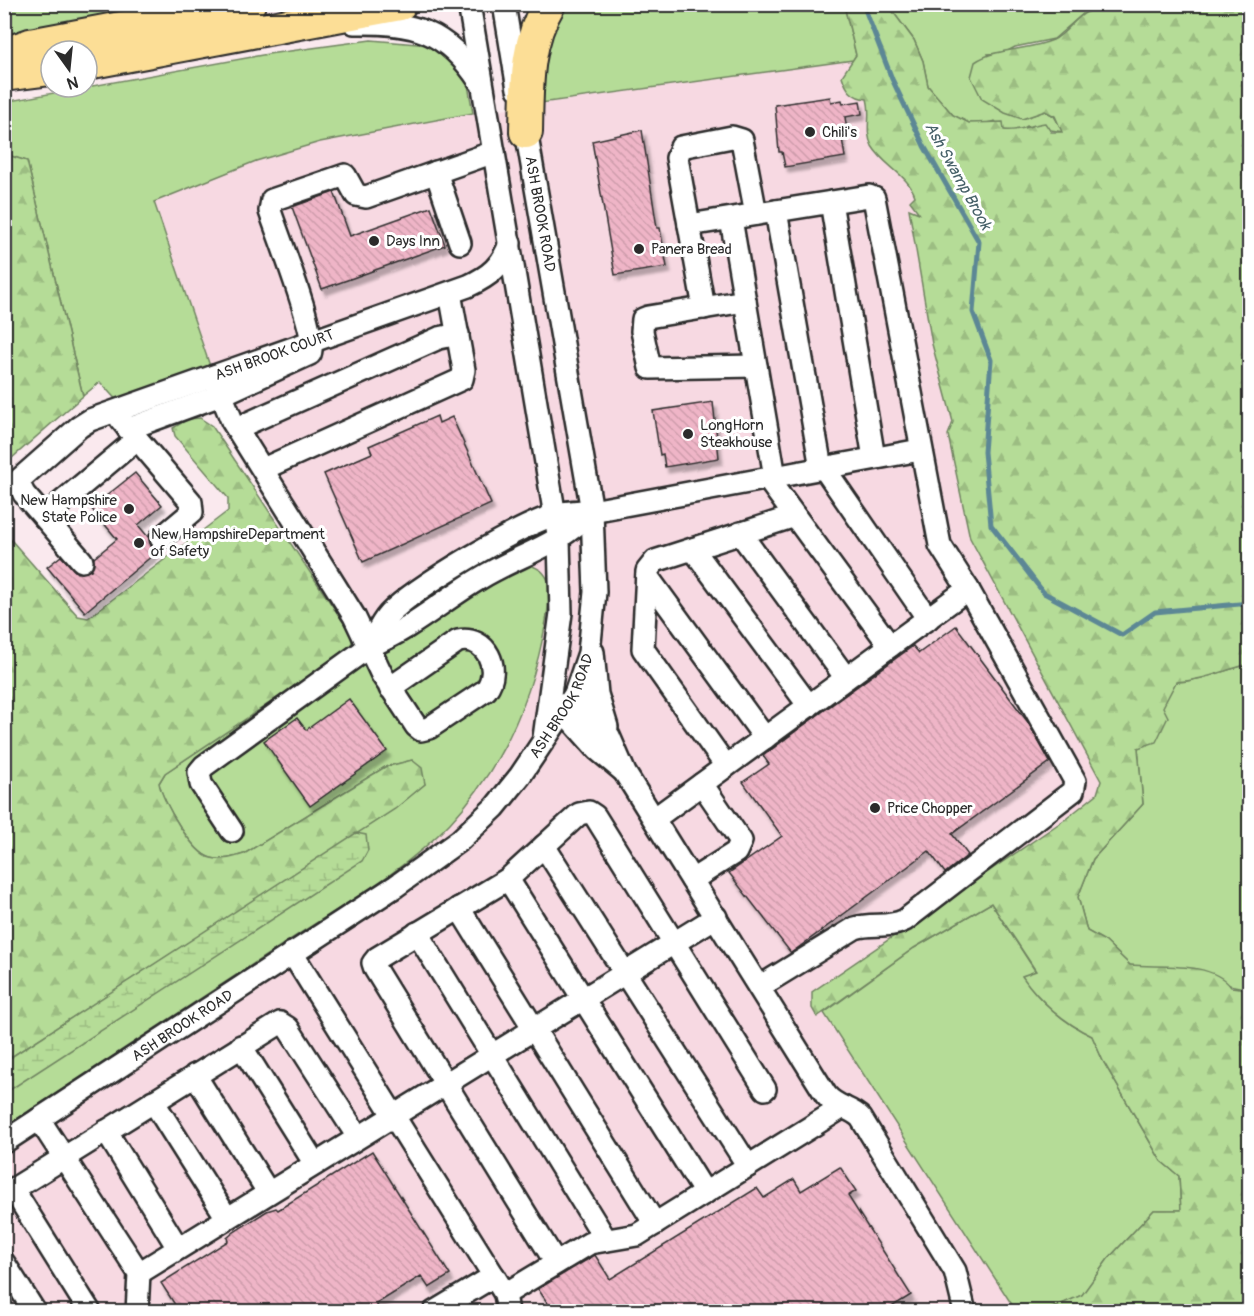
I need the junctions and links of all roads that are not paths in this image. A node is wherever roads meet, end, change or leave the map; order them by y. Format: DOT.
graph roads {
  1 [pos="249,4"];
  2 [pos="400,4"];
  3 [pos="469,4"];
  4 [pos="504,4"];
  5 [pos="549,4"];
  6 [pos="296,24"];
  7 [pos="4,54"];
  8 [pos="99,61"];
  9 [pos="39,71"];
  10 [pos="4,75"];
  11 [pos="483,88"];
  12 [pos="526,132"];
  13 [pos="494,152"];
  14 [pos="436,172"];
  15 [pos="831,202"];
  16 [pos="766,213"];
  17 [pos="731,219"];
  18 [pos="689,225"];
  19 [pos="460,243"];
  20 [pos="510,243"];
  21 [pos="450,293"];
  22 [pos="745,301"];
  23 [pos="704,308"];
  24 [pos="458,334"];
  25 [pos="312,342"];
  26 [pos="756,366"];
  27 [pos="217,386"];
  28 [pos="114,412"];
  29 [pos="237,428"];
  30 [pos="133,434"];
  31 [pos="920,450"];
  32 [pos="874,458"];
  33 [pos="822,468"];
  34 [pos="263,469"];
  35 [pos="771,478"];
  36 [pos="591,511"];
  37 [pos="555,514"];
  38 [pos="795,516"];
  39 [pos="44,518"];
  40 [pos="740,533"];
  41 [pos="161,538"];
  42 [pos="559,540"];
  43 [pos="693,549"];
  44 [pos="82,561"];
  45 [pos="647,576"];
  46 [pos="968,589"];
  47 [pos="928,618"];
  48 [pos="593,627"];
  49 [pos="370,646"];
  50 [pos="890,646"];
  51 [pos="846,678"];
  52 [pos="390,688"];
  53 [pos="548,694"];
  54 [pos="575,694"];
  55 [pos="809,706"];
  56 [pos="563,712"];
  57 [pos="765,738"];
  58 [pos="544,739"];
  59 [pos="613,745"];
  60 [pos="726,766"];
  61 [pos="625,773"];
  62 [pos="702,784"];
  63 [pos="654,819"];
  64 [pos="232,831"];
  65 [pos="544,846"];
  66 [pos="508,879"];
  67 [pos="692,880"];
  68 [pos="459,908"];
  69 [pos="716,917"];
  70 [pos="417,933"];
  71 [pos="673,944"];
  72 [pos="292,953"];
  73 [pos="625,973"];
  74 [pos="759,987"];
  75 [pos="583,999"];
  76 [pos="534,1029"];
  77 [pos="241,1046"];
  78 [pos="492,1054"];
  79 [pos="195,1075"];
  80 [pos="444,1084"];
  81 [pos="765,1089"];
  82 [pos="153,1101"];
  83 [pos="843,1107"];
  84 [pos="393,1115"];
  85 [pos="39,1119"];
  86 [pos="106,1131"];
  87 [pos="358,1137"];
  88 [pos="4,1142"];
  89 [pos="64,1157"];
  90 [pos="315,1164"];
  91 [pos="748,1166"];
  92 [pos="9,1192"];
  93 [pos="268,1192"];
  94 [pos="705,1193"];
  95 [pos="227,1218"];
  96 [pos="655,1224"];
  97 [pos="606,1240"];
  98 [pos="178,1248"];
  99 [pos="4,1263"];
  100 [pos="556,1263"];
  101 [pos="139,1273"];
  102 [pos="502,1294"];
  103 [pos="35,1311"];
  104 [pos="90,1311"];
  105 [pos="137,1311"];
  106 [pos="434,1311"];
  107 [pos="965,1311"];
  1 -- 7 [label="highway"];
  2 -- 6 [label="highway"];
  3 -- 11 [label="street"];
  4 -- 12 [label="street, ASH BROOK ROAD"];
  5 -- 12 [label="highway"];
  6 -- 8 [label="highway"];
  6 -- 11 [label="street"];
  9 -- 10 [label="highway"];
  11 -- 13 [label="street"];
  12 -- 36 [label="street, ASH BROOK ROAD"];
  13 -- 14 [label="street"];
  13 -- 20 [label="street"];
  14 -- 19 [label="street"];
  14 -- 25 [label="street"];
  15 -- 16 [label="street"];
  15 -- 31 [label="street"];
  15 -- 32 [label="street"];
  16 -- 17 [label="street"];
  16 -- 18 [label="street"];
  16 -- 33 [label="street"];
  17 -- 18 [label="street"];
  17 -- 22 [label="street"];
  18 -- 23 [label="street"];
  20 -- 21 [label="street, ASH BROOK COURT"];
  20 -- 37 [label="street"];
  21 -- 24 [label="street"];
  21 -- 25 [label="street, ASH BROOK COURT"];
  22 -- 23 [label="street"];
  22 -- 26 [label="street"];
  23 -- 26 [label="street"];
  24 -- 29 [label="street"];
  24 -- 34 [label="street"];
  25 -- 27 [label="street, ASH BROOK COURT"];
  26 -- 35 [label="street"];
  27 -- 28 [label="street"];
  27 -- 29 [label="street, ASH BROOK COURT"];
  27 -- 30 [label="street"];
  28 -- 30 [label="street"];
  28 -- 39 [label="street"];
  29 -- 34 [label="street, ASH BROOK COURT"];
  30 -- 39 [label="street"];
  30 -- 41 [label="street"];
  31 -- 32 [label="street"];
  31 -- 46 [label="street"];
  32 -- 33 [label="street"];
  33 -- 35 [label="street"];
  33 -- 47 [label="street"];
  34 -- 49 [label="street, ASH BROOK COURT"];
  35 -- 36 [label="street"];
  35 -- 38 [label="street"];
  36 -- 37 [label="street"];
  36 -- 42 [label="street"];
  36 -- 48 [label="street, ASH BROOK ROAD"];
  37 -- 42 [label="street"];
  37 -- 49 [label="street"];
  38 -- 40 [label="street"];
  38 -- 50 [label="street"];
  39 -- 44 [label="street"];
  40 -- 43 [label="street"];
  40 -- 51 [label="street"];
  42 -- 49 [label="street"];
  42 -- 53 [label="street"];
  43 -- 45 [label="street"];
  43 -- 55 [label="street"];
  45 -- 57 [label="street"];
  45 -- 60 [label="street"];
  46 -- 47 [label="street"];
  46 -- 74 [label="street"];
  47 -- 50 [label="street"];
  48 -- 54 [label="street, ASH BROOK ROAD"];
  48 -- 59 [label="street"];
  49 -- 52 [label="street, ASH BROOK COURT"];
  49 -- 64 [label="street"];
  50 -- 51 [label="street"];
  51 -- 55 [label="street"];
  52 -- 52 [label="street, ASH BROOK COURT"];
  53 -- 56 [label="street"];
  53 -- 58 [label="street"];
  54 -- 56 [label="street, ASH BROOK ROAD"];
  54 -- 59 [label="street"];
  55 -- 57 [label="street"];
  56 -- 58 [label="street, ASH BROOK ROAD"];
  56 -- 61 [label="street"];
  57 -- 60 [label="street"];
  58 -- 72 [label="street, ASH BROOK ROAD"];
  59 -- 61 [label="street"];
  60 -- 62 [label="street"];
  61 -- 63 [label="street"];
  62 -- 63 [label="street"];
  62 -- 67 [label="street"];
  63 -- 67 [label="street"];
  65 -- 66 [label="street"];
  65 -- 71 [label="street"];
  65 -- 73 [label="street"];
  66 -- 68 [label="street"];
  66 -- 75 [label="street"];
  67 -- 69 [label="street"];
  68 -- 70 [label="street"];
  68 -- 76 [label="street"];
  69 -- 71 [label="street"];
  69 -- 74 [label="street"];
  70 -- 78 [label="street"];
  70 -- 80 [label="street"];
  71 -- 73 [label="street"];
  71 -- 81 [label="street"];
  72 -- 84 [label="street"];
  72 -- 85 [label="street, ASH BROOK ROAD"];
  73 -- 75 [label="street"];
  73 -- 91 [label="street"];
  74 -- 83 [label="street"];
  75 -- 76 [label="street"];
  75 -- 94 [label="street"];
  76 -- 78 [label="street"];
  76 -- 96 [label="street"];
  77 -- 79 [label="street"];
  77 -- 87 [label="street"];
  77 -- 90 [label="street"];
  78 -- 80 [label="street"];
  78 -- 97 [label="street"];
  79 -- 82 [label="street"];
  79 -- 93 [label="street"];
  80 -- 84 [label="street"];
  80 -- 100 [label="street"];
  82 -- 86 [label="street"];
  82 -- 95 [label="street"];
  83 -- 91 [label="street"];
  83 -- 107 [label="street"];
  84 -- 87 [label="street"];
  84 -- 102 [label="street"];
  85 -- 88 [label="street, ASH BROOK ROAD"];
  85 -- 89 [label="street"];
  86 -- 89 [label="street"];
  86 -- 98 [label="street"];
  87 -- 90 [label="street"];
  89 -- 92 [label="street"];
  89 -- 101 [label="street"];
  90 -- 93 [label="street"];
  91 -- 94 [label="street"];
  92 -- 104 [label="street"];
  93 -- 95 [label="street"];
  94 -- 96 [label="street"];
  95 -- 98 [label="street"];
  96 -- 97 [label="street"];
  97 -- 100 [label="street"];
  98 -- 101 [label="street"];
  99 -- 103 [label="street"];
  100 -- 102 [label="street"];
  101 -- 105 [label="street"];
  102 -- 106 [label="street"];
}
